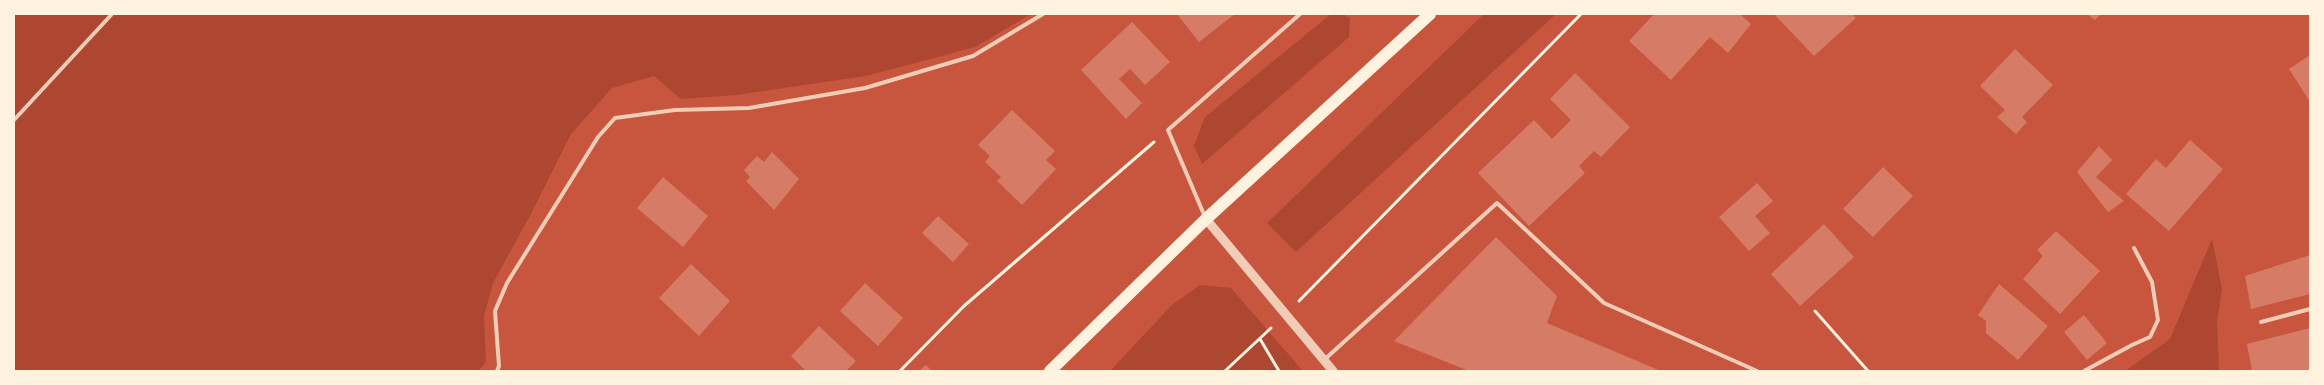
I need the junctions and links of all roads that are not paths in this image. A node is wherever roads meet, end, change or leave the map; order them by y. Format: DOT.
graph roads {
  1 [pos="112,14"];
  2 [pos="1043,14"];
  3 [pos="1300,14"];
  4 [pos="1430,14"];
  5 [pos="14,120"];
  6 [pos="1206,220"];
  7 [pos="2134,248"];
  8 [pos="2310,309"];
  9 [pos="2261,322"];
  10 [pos="1324,360"];
  11 [pos="497,371"];
  12 [pos="1050,371"];
  13 [pos="1333,371"];
  14 [pos="1757,371"];
  15 [pos="2084,371"];
  1 -- 5 [label="lane"];
  2 -- 11 [label="lane"];
  3 -- 6 [label="lane"];
  4 -- 6 [label="main road"];
  6 -- 10 [label="street"];
  6 -- 12 [label="main road"];
  7 -- 15 [label="lane"];
  8 -- 9 [label="lane"];
  10 -- 13 [label="street"];
  10 -- 14 [label="lane"];
}
